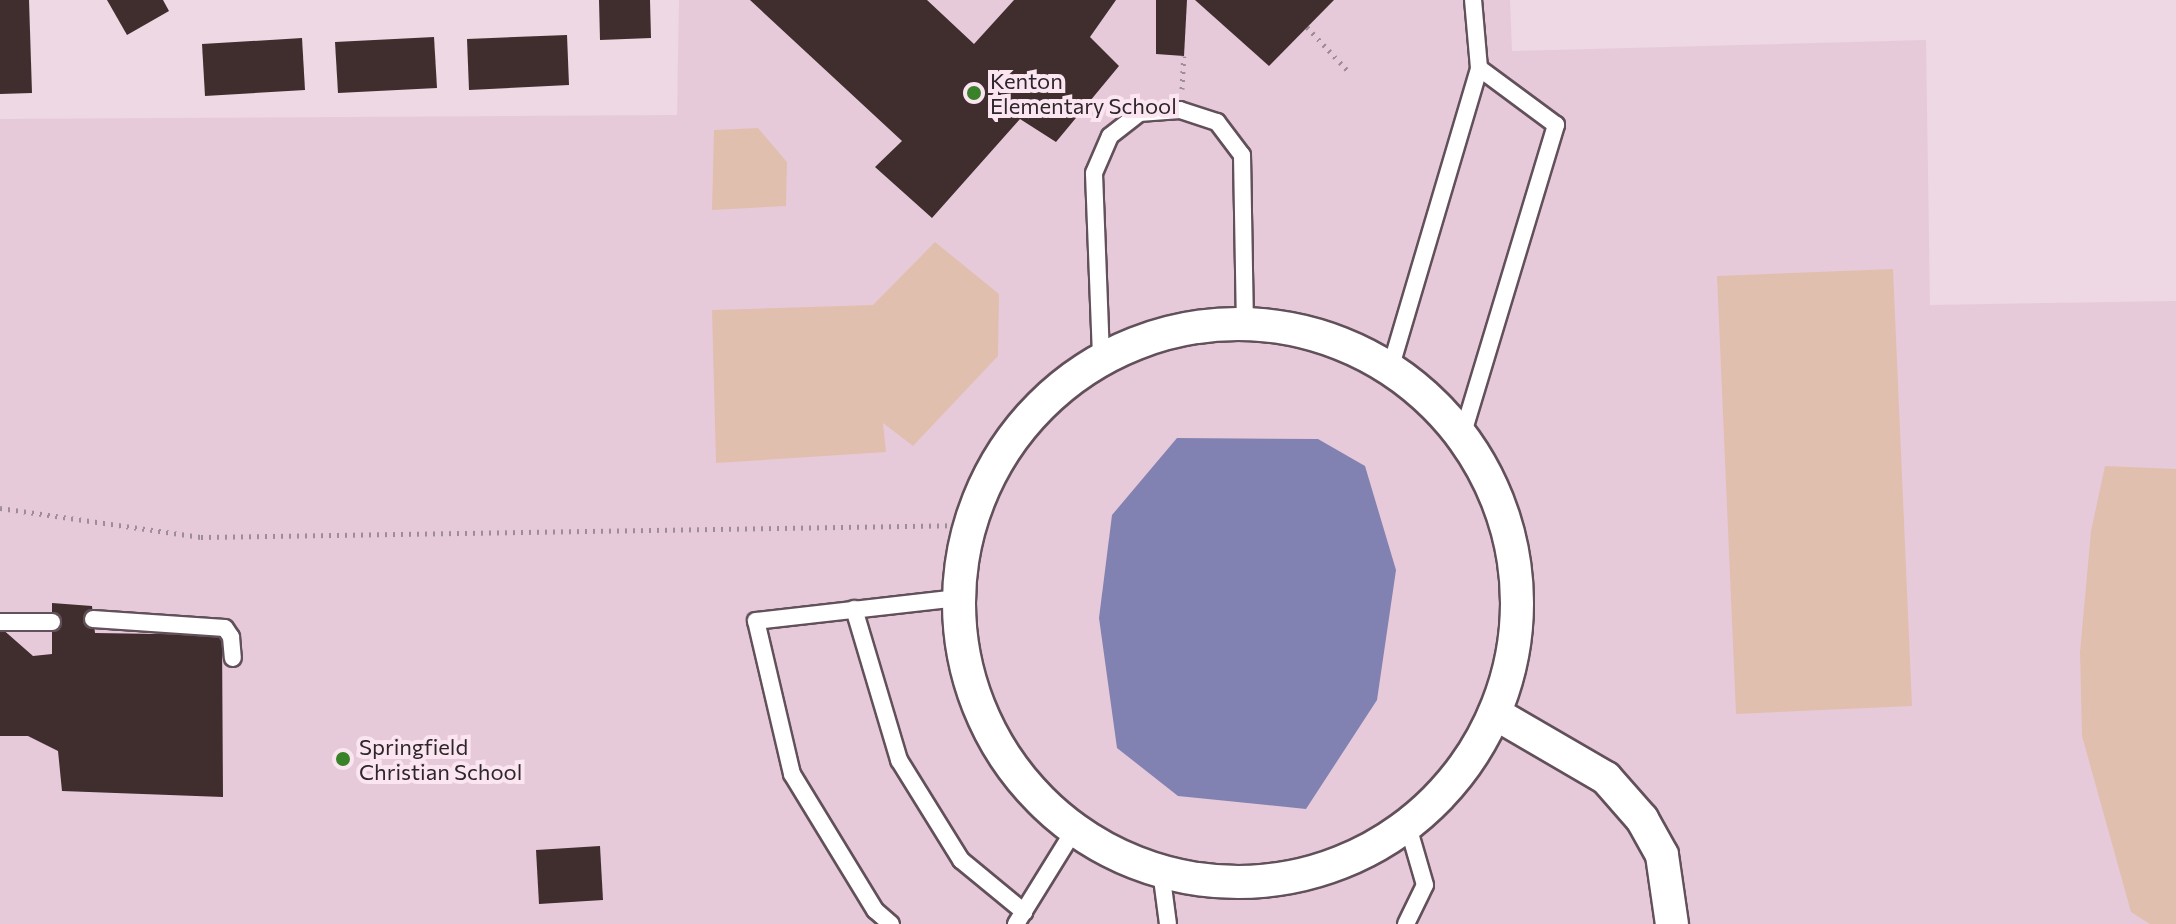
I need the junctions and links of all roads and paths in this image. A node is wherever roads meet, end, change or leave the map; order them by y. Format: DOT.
graph roads {
  1 [pos="1473,0"];
  2 [pos="1307,27"];
  3 [pos="1184,56"];
  4 [pos="1479,68"];
  5 [pos="1348,71"];
  6 [pos="1180,110"];
  7 [pos="1245,325"];
  8 [pos="1101,356"];
  9 [pos="1391,366"];
  10 [pos="1463,433"];
  11 [pos="0,508"];
  12 [pos="971,525"];
  13 [pos="957,598"];
  14 [pos="854,609"];
  15 [pos="93,619"];
  16 [pos="0,622"];
  17 [pos="52,622"];
  18 [pos="233,658"];
  19 [pos="1496,714"];
  20 [pos="1407,823"];
  21 [pos="1075,829"];
  22 [pos="1161,871"];
  23 [pos="1020,918"];
  24 [pos="891,924"];
  25 [pos="1168,924"];
  26 [pos="1406,924"];
  27 [pos="1672,924"];
  1 -- 4 [label="lane"];
  2 -- 5 [label="path"];
  3 -- 6 [label="path"];
  4 -- 9 [label="lane"];
  4 -- 10 [label="lane"];
  6 -- 7 [label="lane"];
  6 -- 8 [label="lane"];
  7 -- 8 [label="street"];
  7 -- 9 [label="street"];
  8 -- 12 [label="street"];
  9 -- 10 [label="street"];
  10 -- 19 [label="street"];
  11 -- 12 [label="path"];
  12 -- 13 [label="street"];
  13 -- 14 [label="lane"];
  13 -- 21 [label="street"];
  14 -- 23 [label="lane"];
  14 -- 24 [label="lane"];
  15 -- 18 [label="lane"];
  16 -- 17 [label="lane"];
  19 -- 20 [label="street"];
  19 -- 27 [label="street"];
  20 -- 22 [label="street"];
  20 -- 26 [label="lane"];
  21 -- 22 [label="street"];
  21 -- 23 [label="lane"];
  22 -- 25 [label="lane"];
}
